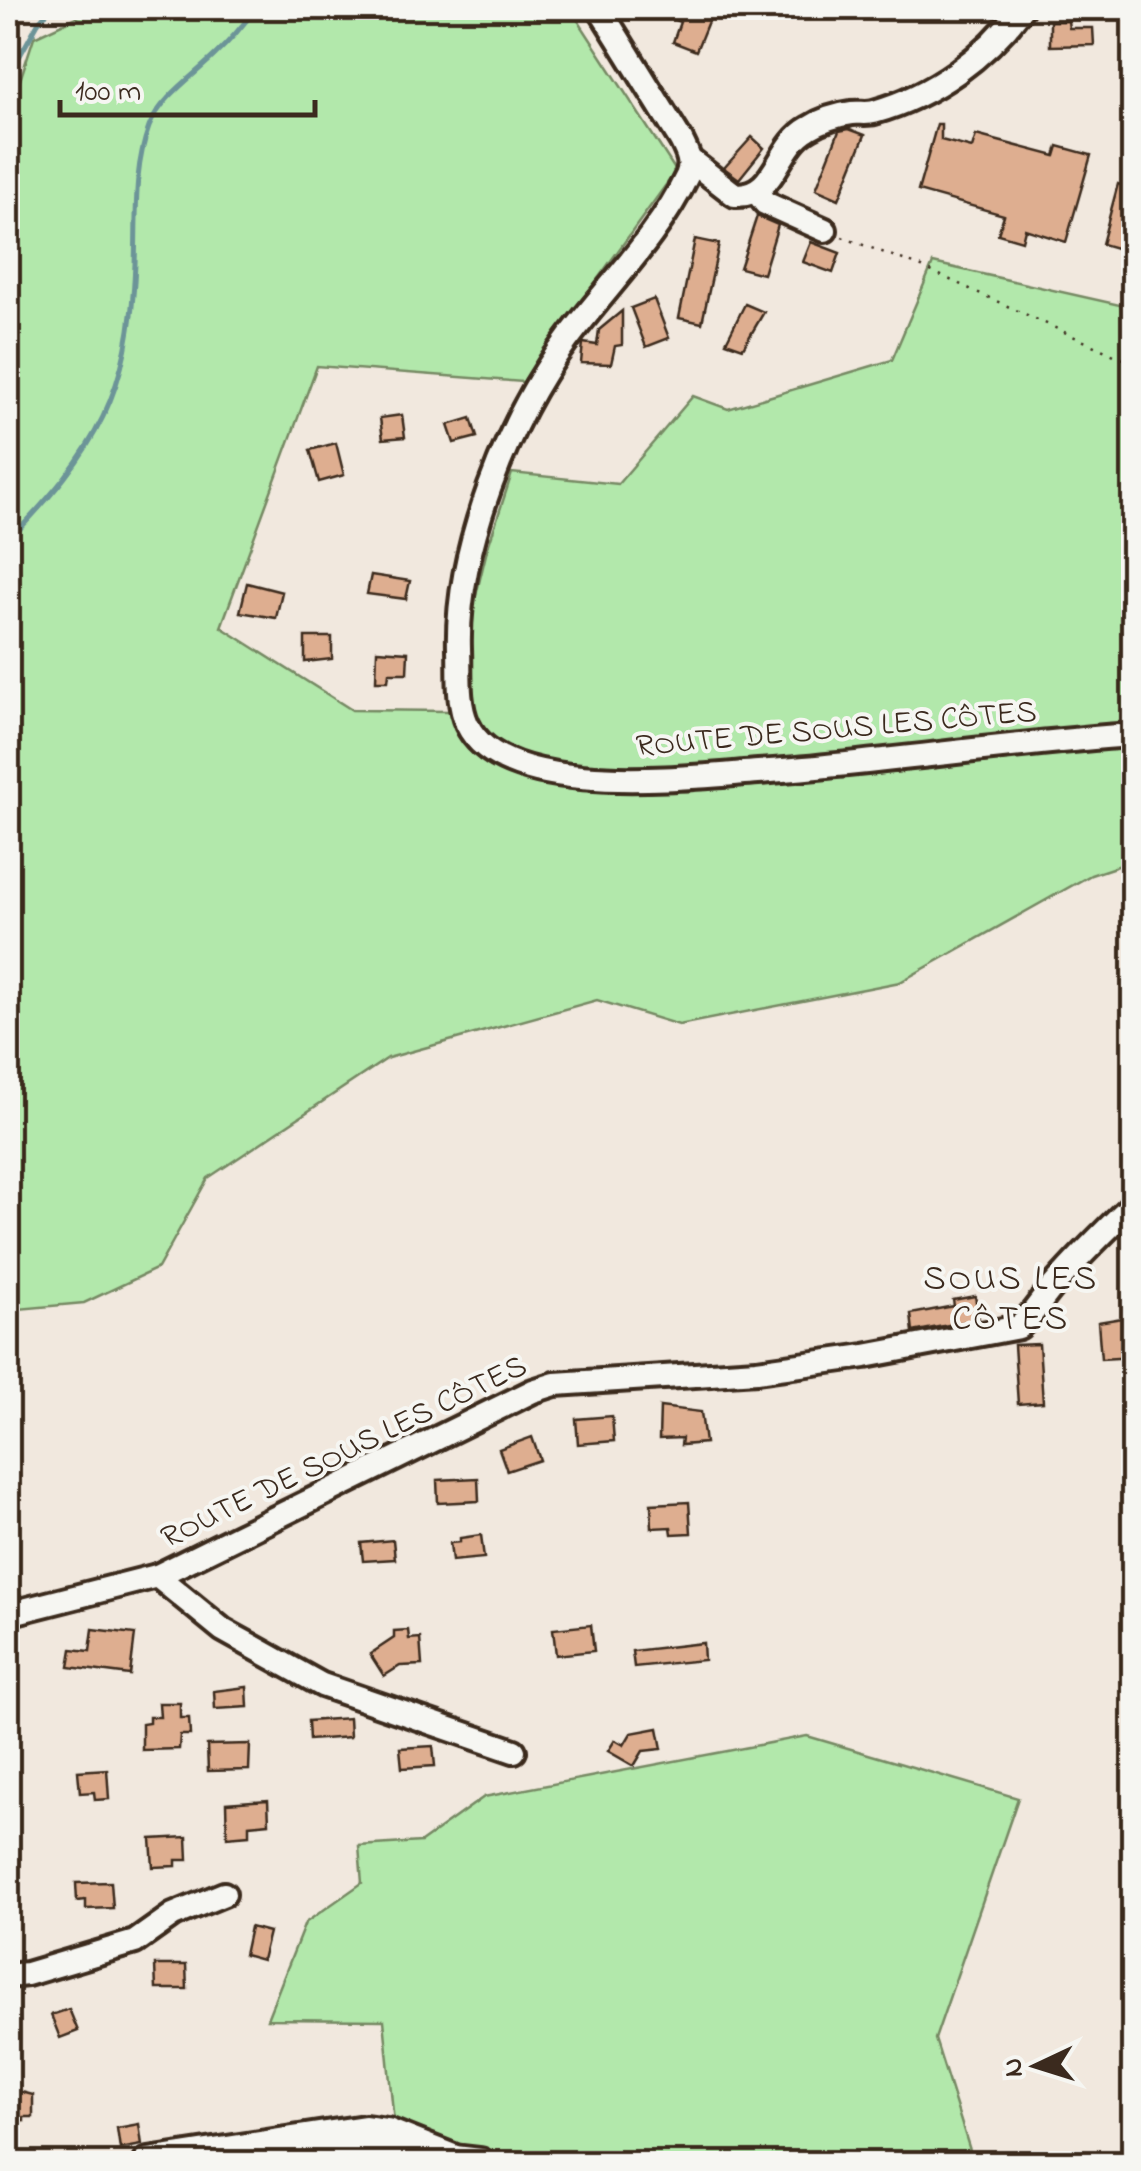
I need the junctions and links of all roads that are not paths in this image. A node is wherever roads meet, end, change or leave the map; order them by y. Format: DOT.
graph roads {
  1 [pos="600,8"];
  2 [pos="1022,8"];
  3 [pos="690,160"];
  4 [pos="757,192"];
  5 [pos="826,230"];
  6 [pos="1134,735"];
  7 [pos="1134,1203"];
  8 [pos="157,1576"];
  9 [pos="8,1614"];
  10 [pos="514,1751"];
  11 [pos="224,1894"];
  12 [pos="8,1976"];
  13 [pos="195,2161"];
  14 [pos="466,2161"];
  15 [pos="149,2164"];
  16 [pos="268,2164"];
  1 -- 3 [label="street"];
  2 -- 4 [label="street"];
  3 -- 4 [label="street"];
  3 -- 6 [label="street, ROUTE DE SOUS LES CÔTES"];
  4 -- 5 [label="street"];
  7 -- 8 [label="street, ROUTE DE SOUS LES CÔTES"];
  8 -- 9 [label="street, ROUTE DE SOUS LES CÔTES"];
  8 -- 10 [label="street"];
  11 -- 12 [label="street"];
  13 -- 14 [label="main road"];
  13 -- 15 [label="main road"];
  14 -- 16 [label="main road"];
}
